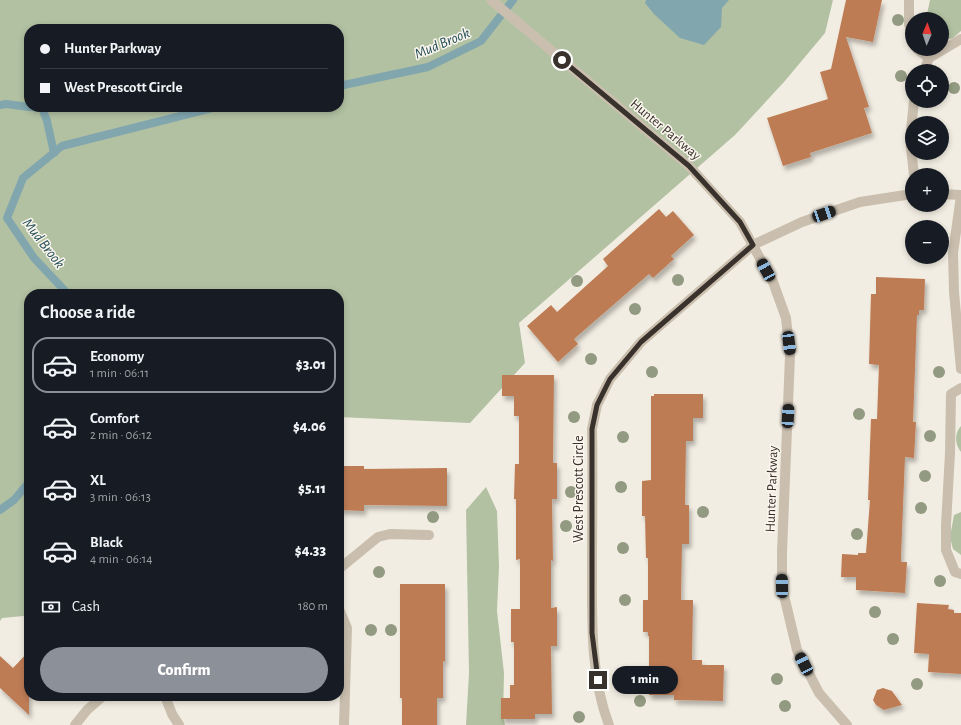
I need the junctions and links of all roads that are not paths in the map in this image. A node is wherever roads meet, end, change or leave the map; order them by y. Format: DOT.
graph roads {
  1 [pos="491,0"];
  2 [pos="909,0"];
  3 [pos="909,12"];
  4 [pos="961,39"];
  5 [pos="926,56"];
  6 [pos="929,58"];
  7 [pos="927,64"];
  8 [pos="913,108"];
  9 [pos="913,168"];
  10 [pos="949,194"];
  11 [pos="905,195"];
  12 [pos="961,195"];
  13 [pos="753,245"];
  14 [pos="961,369"];
  15 [pos="961,388"];
  16 [pos="429,535"];
  17 [pos="344,565"];
  18 [pos="961,574"];
  19 [pos="344,621"];
  20 [pos="97,701"];
  21 [pos="167,701"];
  22 [pos="75,725"];
  23 [pos="178,725"];
  24 [pos="344,725"];
  25 [pos="610,725"];
  26 [pos="847,725"];
  1 -- 13 [label="street, Hunter Parkway"];
  2 -- 3 [label="street"];
  4 -- 6 [label="street"];
  5 -- 6 [label="street"];
  6 -- 7 [label="street"];
  8 -- 9 [label="street"];
  10 -- 12 [label="street"];
  11 -- 13 [label="street, West Prescott Circle"];
  12 -- 14 [label="street"];
  13 -- 25 [label="street, West Prescott Circle"];
  13 -- 26 [label="street, Hunter Parkway"];
  15 -- 18 [label="street"];
  16 -- 17 [label="street"];
  19 -- 24 [label="street"];
  20 -- 22 [label="street"];
  21 -- 23 [label="street"];
}
